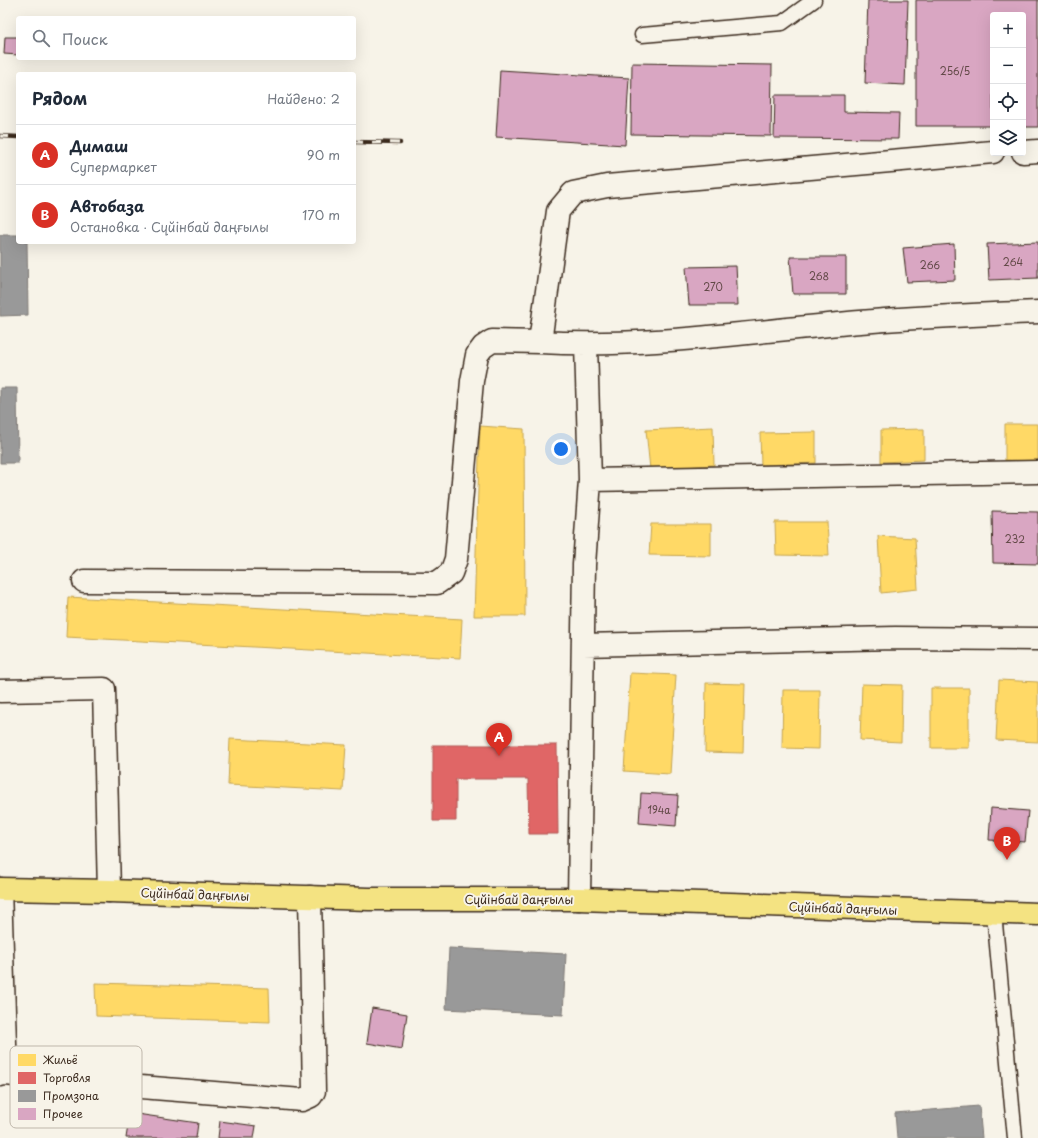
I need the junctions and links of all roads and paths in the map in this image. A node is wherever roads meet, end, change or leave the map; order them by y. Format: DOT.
graph roads {
  1 [pos="814,0"];
  2 [pos="642,35"];
  3 [pos="1038,151"];
  4 [pos="990,152"];
  5 [pos="1026,152"];
  6 [pos="1038,312"];
  7 [pos="540,342"];
  8 [pos="586,345"];
  9 [pos="1038,472"];
  10 [pos="590,480"];
  11 [pos="84,581"];
  12 [pos="1038,639"];
  13 [pos="583,645"];
  14 [pos="0,691"];
  15 [pos="0,889"];
  16 [pos="109,891"];
  17 [pos="310,898"];
  18 [pos="579,899"];
  19 [pos="994,913"];
  20 [pos="1038,914"];
  21 [pos="3,1074"];
  22 [pos="142,1087"];
  23 [pos="1015,1138"];
  1 -- 2 [label="lane"];
  3 -- 5 [label="street"];
  4 -- 7 [label="street"];
  6 -- 8 [label="street"];
  7 -- 8 [label="street"];
  7 -- 11 [label="street"];
  8 -- 10 [label="street"];
  9 -- 10 [label="street"];
  10 -- 13 [label="street"];
  12 -- 13 [label="street"];
  13 -- 18 [label="street"];
  14 -- 16 [label="street"];
  15 -- 16 [label="main road, Сүйінбай даңғылы"];
  15 -- 21 [label="street"];
  16 -- 17 [label="main road, Сүйінбай даңғылы"];
  17 -- 18 [label="main road, Сүйінбай даңғылы"];
  17 -- 22 [label="street"];
  18 -- 19 [label="main road, Сүйінбай даңғылы"];
  19 -- 20 [label="main road, Сүйінбай даңғылы"];
  19 -- 23 [label="lane"];
}
